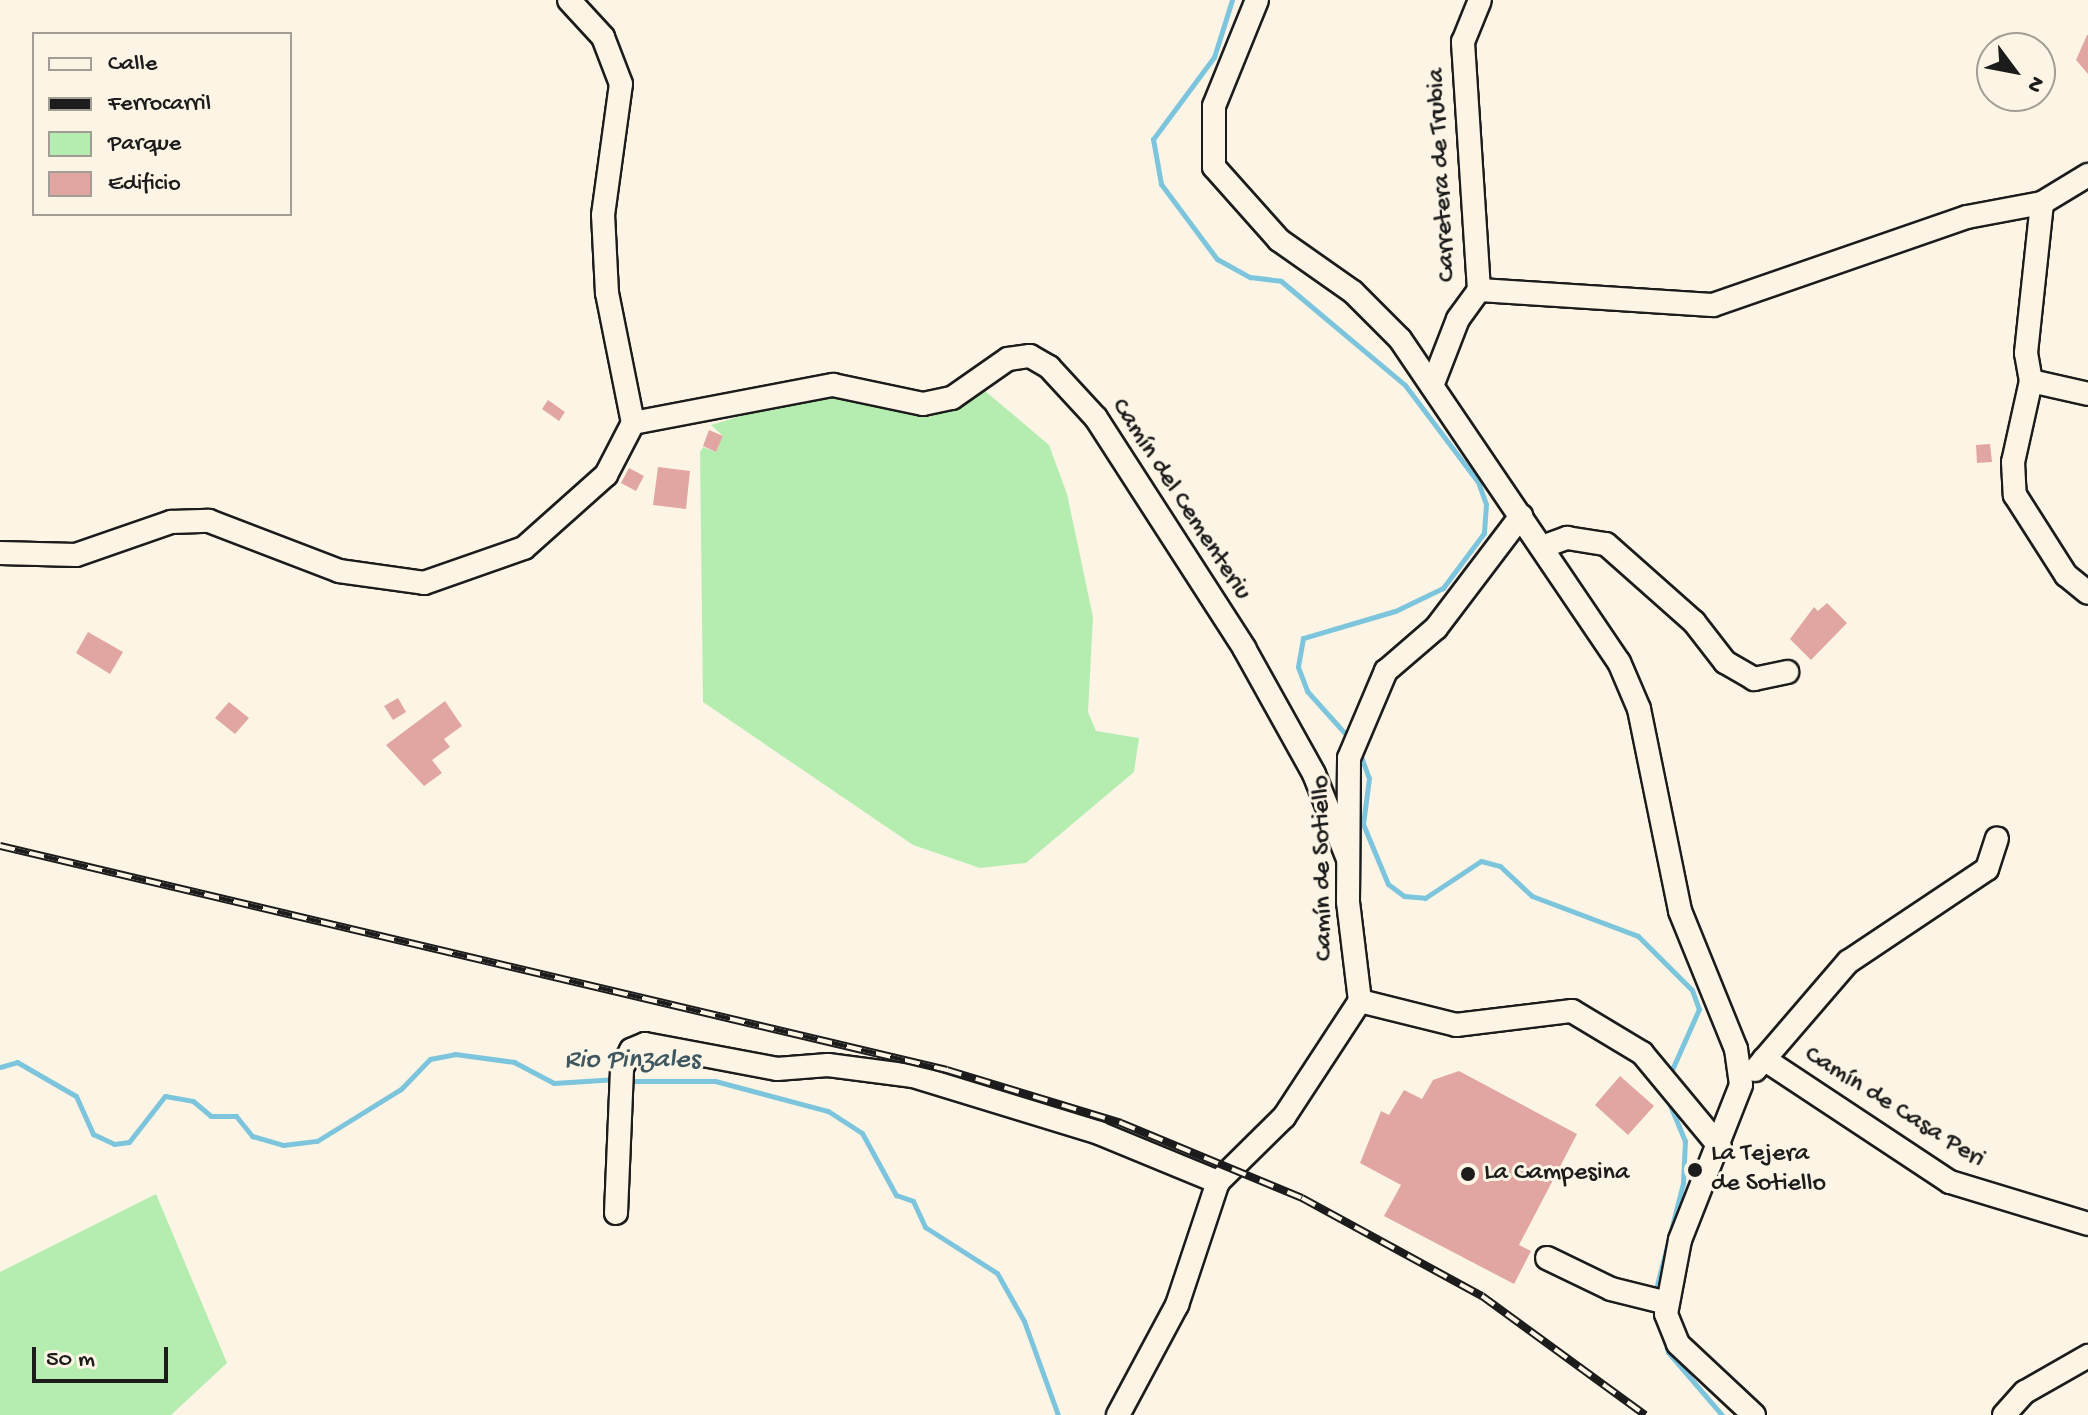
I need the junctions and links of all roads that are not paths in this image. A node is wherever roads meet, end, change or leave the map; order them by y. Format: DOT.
graph roads {
  1 [pos="569,0"];
  2 [pos="1257,0"];
  3 [pos="1480,0"];
  4 [pos="2088,175"];
  5 [pos="2042,203"];
  6 [pos="1479,290"];
  7 [pos="2031,381"];
  8 [pos="1432,386"];
  9 [pos="2088,394"];
  10 [pos="633,423"];
  11 [pos="1521,516"];
  12 [pos="1542,547"];
  13 [pos="0,553"];
  14 [pos="2088,593"];
  15 [pos="1787,672"];
  16 [pos="1997,839"];
  17 [pos="1348,859"];
  18 [pos="1360,1001"];
  19 [pos="1764,1059"];
  20 [pos="1741,1085"];
  21 [pos="1720,1147"];
  22 [pos="1218,1182"];
  23 [pos="616,1213"];
  24 [pos="2088,1224"];
  25 [pos="1547,1258"];
  26 [pos="1667,1303"];
  27 [pos="2088,1356"];
  28 [pos="1118,1415"];
  29 [pos="1754,1415"];
  30 [pos="2004,1415"];
  1 -- 10 [label="street"];
  2 -- 8 [label="street"];
  3 -- 6 [label="street, Carretera de Trubia"];
  4 -- 5 [label="street"];
  5 -- 6 [label="street"];
  5 -- 7 [label="street"];
  6 -- 8 [label="street, Carretera de Trubia"];
  7 -- 9 [label="street"];
  7 -- 14 [label="street"];
  8 -- 11 [label="street"];
  10 -- 13 [label="street"];
  10 -- 17 [label="street, Camín del Cementeriu"];
  11 -- 12 [label="street"];
  11 -- 17 [label="street, Camín de Sotiello"];
  12 -- 15 [label="street"];
  12 -- 20 [label="street"];
  16 -- 19 [label="street"];
  17 -- 18 [label="street, Camín de Sotiello"];
  18 -- 21 [label="street"];
  18 -- 22 [label="street"];
  19 -- 20 [label="street"];
  19 -- 24 [label="street, Camín de Casa Peri"];
  20 -- 21 [label="street"];
  21 -- 26 [label="street"];
  22 -- 23 [label="street"];
  22 -- 28 [label="street"];
  25 -- 26 [label="street"];
  26 -- 29 [label="street"];
  27 -- 30 [label="street"];
}
